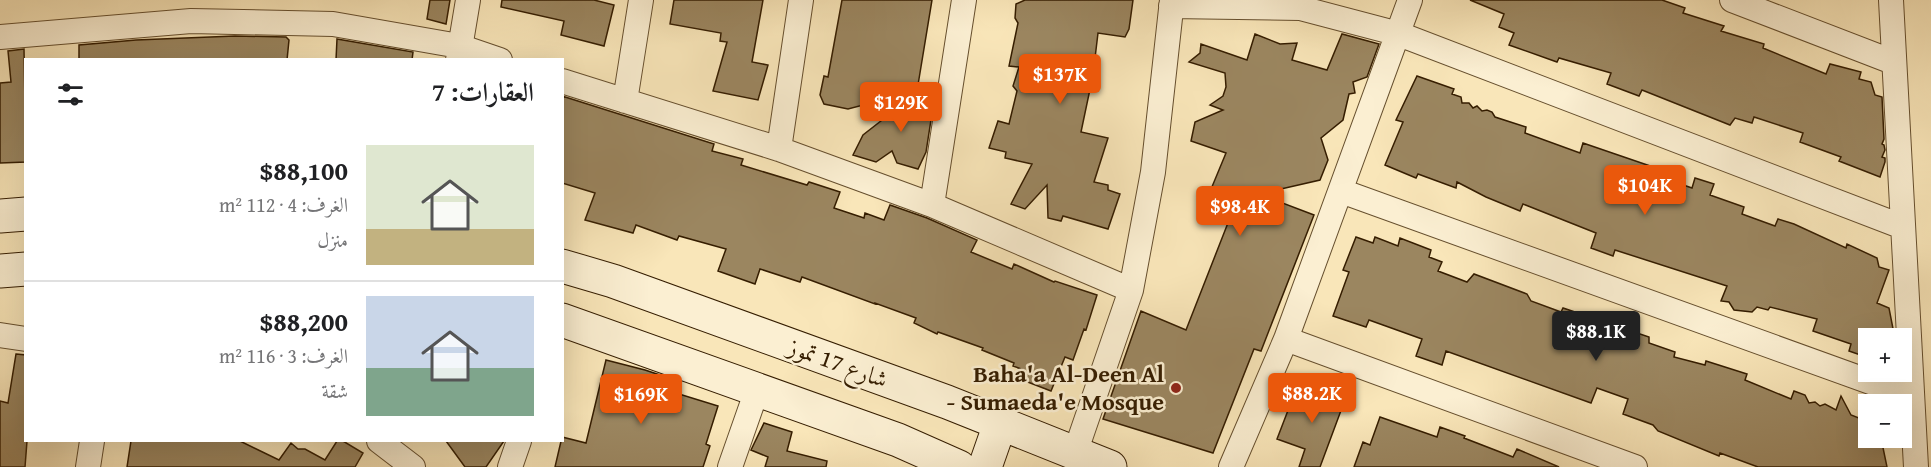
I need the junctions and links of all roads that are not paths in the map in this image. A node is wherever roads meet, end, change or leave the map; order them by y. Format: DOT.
graph roads {
  1 [pos="468,0"];
  2 [pos="641,0"];
  3 [pos="801,0"];
  4 [pos="964,0"];
  5 [pos="1410,0"];
  6 [pos="1732,0"];
  7 [pos="1891,0"];
  8 [pos="1171,3"];
  9 [pos="1399,34"];
  10 [pos="0,37"];
  11 [pos="458,53"];
  12 [pos="488,58"];
  13 [pos="1893,62"];
  14 [pos="564,82"];
  15 [pos="624,101"];
  16 [pos="779,149"];
  17 [pos="1341,191"];
  18 [pos="932,205"];
  19 [pos="24,214"];
  20 [pos="0,216"];
  21 [pos="1903,227"];
  22 [pos="564,267"];
  23 [pos="24,269"];
  24 [pos="0,271"];
  25 [pos="1131,290"];
  26 [pos="564,321"];
  27 [pos="0,335"];
  28 [pos="24,339"];
  29 [pos="1286,339"];
  30 [pos="757,390"];
  31 [pos="1901,394"];
  32 [pos="1912,394"];
  33 [pos="1912,398"];
  34 [pos="1000,424"];
  35 [pos="92,442"];
  36 [pos="380,442"];
  37 [pos="519,442"];
  38 [pos="1075,453"];
  39 [pos="88,467"];
  40 [pos="413,467"];
  41 [pos="510,467"];
  42 [pos="730,467"];
  43 [pos="959,467"];
  44 [pos="986,467"];
  45 [pos="1110,467"];
  46 [pos="1231,467"];
  47 [pos="1635,467"];
  48 [pos="1916,467"];
  1 -- 11 [label="street"];
  2 -- 15 [label="street"];
  3 -- 16 [label="street"];
  4 -- 18 [label="street"];
  5 -- 9 [label="street"];
  6 -- 13 [label="street"];
  7 -- 13 [label="street"];
  8 -- 9 [label="street"];
  8 -- 25 [label="street"];
  9 -- 17 [label="street"];
  9 -- 21 [label="street"];
  10 -- 11 [label="street"];
  11 -- 12 [label="street"];
  13 -- 21 [label="street"];
  14 -- 15 [label="street"];
  15 -- 16 [label="street"];
  16 -- 18 [label="street"];
  17 -- 29 [label="street"];
  17 -- 31 [label="street"];
  18 -- 25 [label="street"];
  19 -- 20 [label="main road"];
  21 -- 32 [label="street"];
  22 -- 34 [label="main road, شارع 17 تموز"];
  23 -- 24 [label="main road"];
  25 -- 38 [label="street"];
  26 -- 30 [label="main road"];
  27 -- 28 [label="street"];
  29 -- 46 [label="street"];
  29 -- 47 [label="street"];
  30 -- 42 [label="street"];
  30 -- 43 [label="main road"];
  33 -- 48 [label="street"];
  34 -- 38 [label="main road, شارع 17 تموز"];
  34 -- 44 [label="main road"];
  35 -- 39 [label="street"];
  36 -- 40 [label="street"];
  37 -- 41 [label="street"];
  38 -- 45 [label="main road, شارع 17 تموز"];
}
